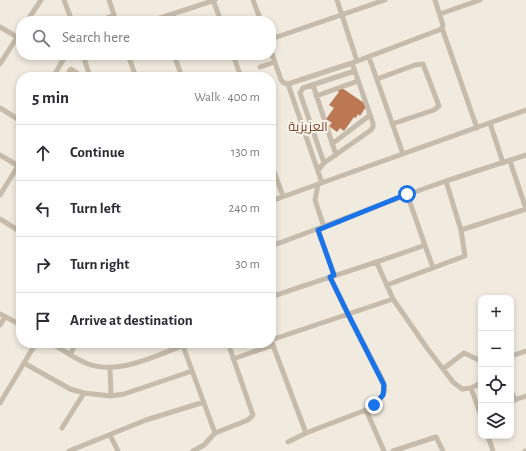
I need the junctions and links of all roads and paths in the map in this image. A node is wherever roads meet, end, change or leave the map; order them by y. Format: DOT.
graph roads {
  1 [pos="41,0"];
  2 [pos="64,0"];
  3 [pos="109,0"];
  4 [pos="214,0"];
  5 [pos="253,0"];
  6 [pos="337,0"];
  7 [pos="385,0"];
  8 [pos="435,0"];
  9 [pos="480,0"];
  10 [pos="342,14"];
  11 [pos="440,14"];
  12 [pos="30,16"];
  13 [pos="70,16"];
  14 [pos="114,16"];
  15 [pos="172,16"];
  16 [pos="219,16"];
  17 [pos="259,16"];
  18 [pos="0,27"];
  19 [pos="442,28"];
  20 [pos="16,36"];
  21 [pos="276,36"];
  22 [pos="16,39"];
  23 [pos="369,57"];
  24 [pos="63,60"];
  25 [pos="85,60"];
  26 [pos="130,60"];
  27 [pos="176,60"];
  28 [pos="235,60"];
  29 [pos="275,62"];
  30 [pos="354,62"];
  31 [pos="0,64"];
  32 [pos="260,67"];
  33 [pos="355,71"];
  34 [pos="56,72"];
  35 [pos="88,72"];
  36 [pos="134,72"];
  37 [pos="180,72"];
  38 [pos="238,72"];
  39 [pos="321,73"];
  40 [pos="377,79"];
  41 [pos="324,81"];
  42 [pos="358,81"];
  43 [pos="288,84"];
  44 [pos="313,85"];
  45 [pos="316,96"];
  46 [pos="0,108"];
  47 [pos="526,110"];
  48 [pos="370,115"];
  49 [pos="16,118"];
  50 [pos="490,123"];
  51 [pos="310,124"];
  52 [pos="392,124"];
  53 [pos="303,127"];
  54 [pos="477,128"];
  55 [pos="332,144"];
  56 [pos="403,154"];
  57 [pos="0,155"];
  58 [pos="336,155"];
  59 [pos="526,155"];
  60 [pos="510,161"];
  61 [pos="324,163"];
  62 [pos="503,163"];
  63 [pos="16,165"];
  64 [pos="318,170"];
  65 [pos="16,173"];
  66 [pos="276,177"];
  67 [pos="446,181"];
  68 [pos="320,183"];
  69 [pos="407,194"];
  70 [pos="0,195"];
  71 [pos="283,196"];
  72 [pos="276,199"];
  73 [pos="526,209"];
  74 [pos="0,220"];
  75 [pos="324,227"];
  76 [pos="16,229"];
  77 [pos="318,230"];
  78 [pos="461,230"];
  79 [pos="276,244"];
  80 [pos="425,245"];
  81 [pos="377,263"];
  82 [pos="433,268"];
  83 [pos="332,276"];
  84 [pos="387,284"];
  85 [pos="276,295"];
  86 [pos="393,299"];
  87 [pos="348,314"];
  88 [pos="2,315"];
  89 [pos="16,322"];
  90 [pos="0,325"];
  91 [pos="276,341"];
  92 [pos="33,348"];
  93 [pos="59,348"];
  94 [pos="73,348"];
  95 [pos="176,348"];
  96 [pos="186,348"];
  97 [pos="230,348"];
  98 [pos="258,348"];
  99 [pos="274,348"];
  100 [pos="526,350"];
  101 [pos="70,355"];
  102 [pos="514,355"];
  103 [pos="233,359"];
  104 [pos="478,360"];
  105 [pos="24,363"];
  106 [pos="110,368"];
  107 [pos="443,369"];
  108 [pos="192,371"];
  109 [pos="478,384"];
  110 [pos="471,388"];
  111 [pos="84,393"];
  112 [pos="111,396"];
  113 [pos="526,396"];
  114 [pos="514,401"];
  115 [pos="204,402"];
  116 [pos="0,403"];
  117 [pos="478,407"];
  118 [pos="366,410"];
  119 [pos="62,428"];
  120 [pos="215,433"];
  121 [pos="306,433"];
  122 [pos="110,434"];
  123 [pos="489,439"];
  124 [pos="288,442"];
  125 [pos="69,451"];
  126 [pos="118,451"];
  127 [pos="193,451"];
  128 [pos="384,451"];
  129 [pos="393,451"];
  130 [pos="443,451"];
  131 [pos="493,451"];
  1 -- 12 [label="street"];
  2 -- 13 [label="street"];
  3 -- 14 [label="street"];
  4 -- 15 [label="street"];
  4 -- 16 [label="street"];
  5 -- 17 [label="street"];
  6 -- 10 [label="street"];
  7 -- 10 [label="street"];
  8 -- 11 [label="street"];
  9 -- 11 [label="street"];
  10 -- 21 [label="street"];
  10 -- 30 [label="street"];
  11 -- 19 [label="street"];
  18 -- 20 [label="street"];
  19 -- 23 [label="street"];
  19 -- 54 [label="street"];
  22 -- 31 [label="street"];
  23 -- 30 [label="street"];
  23 -- 40 [label="street"];
  24 -- 34 [label="street"];
  25 -- 35 [label="street"];
  26 -- 36 [label="street"];
  27 -- 37 [label="street"];
  28 -- 38 [label="street"];
  29 -- 32 [label="street"];
  29 -- 43 [label="street"];
  30 -- 33 [label="street"];
  30 -- 39 [label="street"];
  33 -- 41 [label="street"];
  33 -- 42 [label="street"];
  39 -- 41 [label="street"];
  39 -- 43 [label="street"];
  40 -- 52 [label="street"];
  40 -- 52 [label="street"];
  41 -- 44 [label="street"];
  42 -- 45 [label="street"];
  42 -- 48 [label="street"];
  43 -- 53 [label="street"];
  44 -- 45 [label="street"];
  44 -- 51 [label="street"];
  45 -- 55 [label="street"];
  46 -- 49 [label="street"];
  47 -- 50 [label="street"];
  48 -- 55 [label="street"];
  48 -- 58 [label="street"];
  50 -- 54 [label="street"];
  50 -- 62 [label="street"];
  51 -- 53 [label="street"];
  51 -- 61 [label="street"];
  52 -- 56 [label="street"];
  53 -- 64 [label="street"];
  54 -- 56 [label="street"];
  55 -- 58 [label="street"];
  56 -- 68 [label="street"];
  57 -- 63 [label="street"];
  58 -- 61 [label="street"];
  59 -- 60 [label="street"];
  60 -- 62 [label="street"];
  60 -- 73 [label="street"];
  61 -- 64 [label="street"];
  62 -- 67 [label="street"];
  64 -- 68 [label="street"];
  65 -- 70 [label="street"];
  66 -- 71 [label="street"];
  67 -- 69 [label="street"];
  67 -- 78 [label="street"];
  68 -- 71 [label="street"];
  68 -- 75 [label="street"];
  69 -- 75 [label="street"];
  69 -- 80 [label="street"];
  71 -- 72 [label="street"];
  73 -- 78 [label="street"];
  74 -- 76 [label="street"];
  75 -- 77 [label="street"];
  77 -- 79 [label="street"];
  77 -- 83 [label="street"];
  78 -- 82 [label="street"];
  80 -- 81 [label="street"];
  80 -- 82 [label="street"];
  81 -- 83 [label="street"];
  81 -- 84 [label="street"];
  82 -- 84 [label="street"];
  83 -- 85 [label="street"];
  83 -- 87 [label="street"];
  84 -- 86 [label="street"];
  86 -- 87 [label="street"];
  86 -- 107 [label="street"];
  87 -- 91 [label="street"];
  87 -- 118 [label="street"];
  88 -- 89 [label="street"];
  88 -- 90 [label="street"];
  92 -- 105 [label="street"];
  93 -- 101 [label="street"];
  94 -- 101 [label="street"];
  95 -- 106 [label="street"];
  96 -- 108 [label="street"];
  97 -- 103 [label="street"];
  98 -- 103 [label="street"];
  99 -- 121 [label="street"];
  100 -- 102 [label="street"];
  101 -- 106 [label="street"];
  103 -- 120 [label="street"];
  104 -- 107 [label="street"];
  105 -- 111 [label="street"];
  105 -- 116 [label="street"];
  106 -- 112 [label="street"];
  107 -- 110 [label="street"];
  108 -- 112 [label="street"];
  108 -- 115 [label="street"];
  109 -- 110 [label="street"];
  110 -- 117 [label="street"];
  111 -- 112 [label="street"];
  111 -- 119 [label="street"];
  113 -- 114 [label="street"];
  115 -- 120 [label="street"];
  115 -- 122 [label="street"];
  118 -- 121 [label="street"];
  118 -- 128 [label="street"];
  120 -- 127 [label="street"];
  121 -- 124 [label="street"];
  122 -- 125 [label="street"];
  122 -- 126 [label="street"];
  123 -- 131 [label="street"];
  129 -- 130 [label="street"];
}
